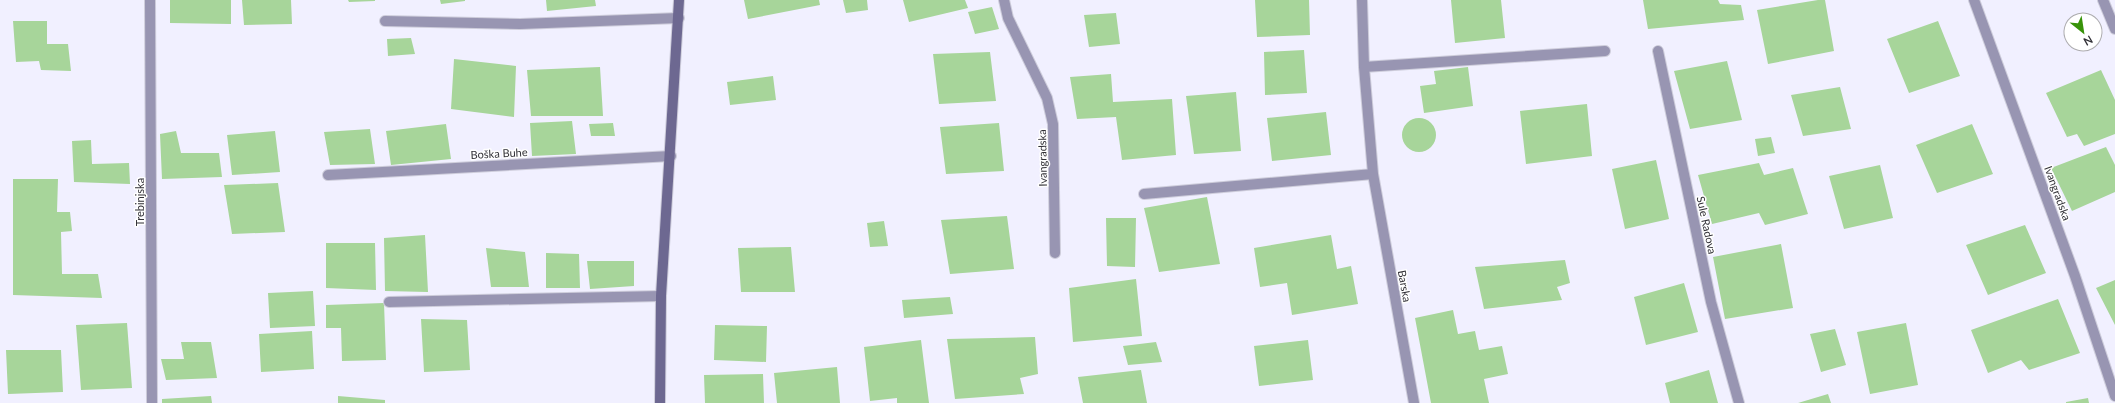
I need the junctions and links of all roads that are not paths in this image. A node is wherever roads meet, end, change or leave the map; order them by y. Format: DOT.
graph roads {
  1 [pos="150,0"];
  2 [pos="679,0"];
  3 [pos="1004,0"];
  4 [pos="1362,0"];
  5 [pos="1974,0"];
  6 [pos="2103,0"];
  7 [pos="678,18"];
  8 [pos="385,21"];
  9 [pos="2115,29"];
  10 [pos="1605,51"];
  11 [pos="1658,51"];
  12 [pos="1364,66"];
  13 [pos="671,156"];
  14 [pos="1373,174"];
  15 [pos="328,175"];
  16 [pos="1144,194"];
  17 [pos="1055,253"];
  18 [pos="661,296"];
  19 [pos="389,302"];
  20 [pos="2115,396"];
  21 [pos="152,403"];
  22 [pos="660,403"];
  23 [pos="1414,403"];
  24 [pos="1739,403"];
  1 -- 21 [label="street, Trebinjska"];
  2 -- 7 [label="street"];
  3 -- 17 [label="street, Ivangradska"];
  4 -- 12 [label="street, Barska"];
  5 -- 20 [label="street, Ivangradska"];
  6 -- 9 [label="street"];
  7 -- 8 [label="street"];
  7 -- 13 [label="street"];
  10 -- 12 [label="street"];
  11 -- 24 [label="street, Sule Radova"];
  12 -- 14 [label="street, Barska"];
  13 -- 15 [label="street, Boška Buhe"];
  13 -- 18 [label="street"];
  14 -- 16 [label="street"];
  14 -- 23 [label="street, Barska"];
  18 -- 19 [label="street"];
  18 -- 22 [label="street"];
}
